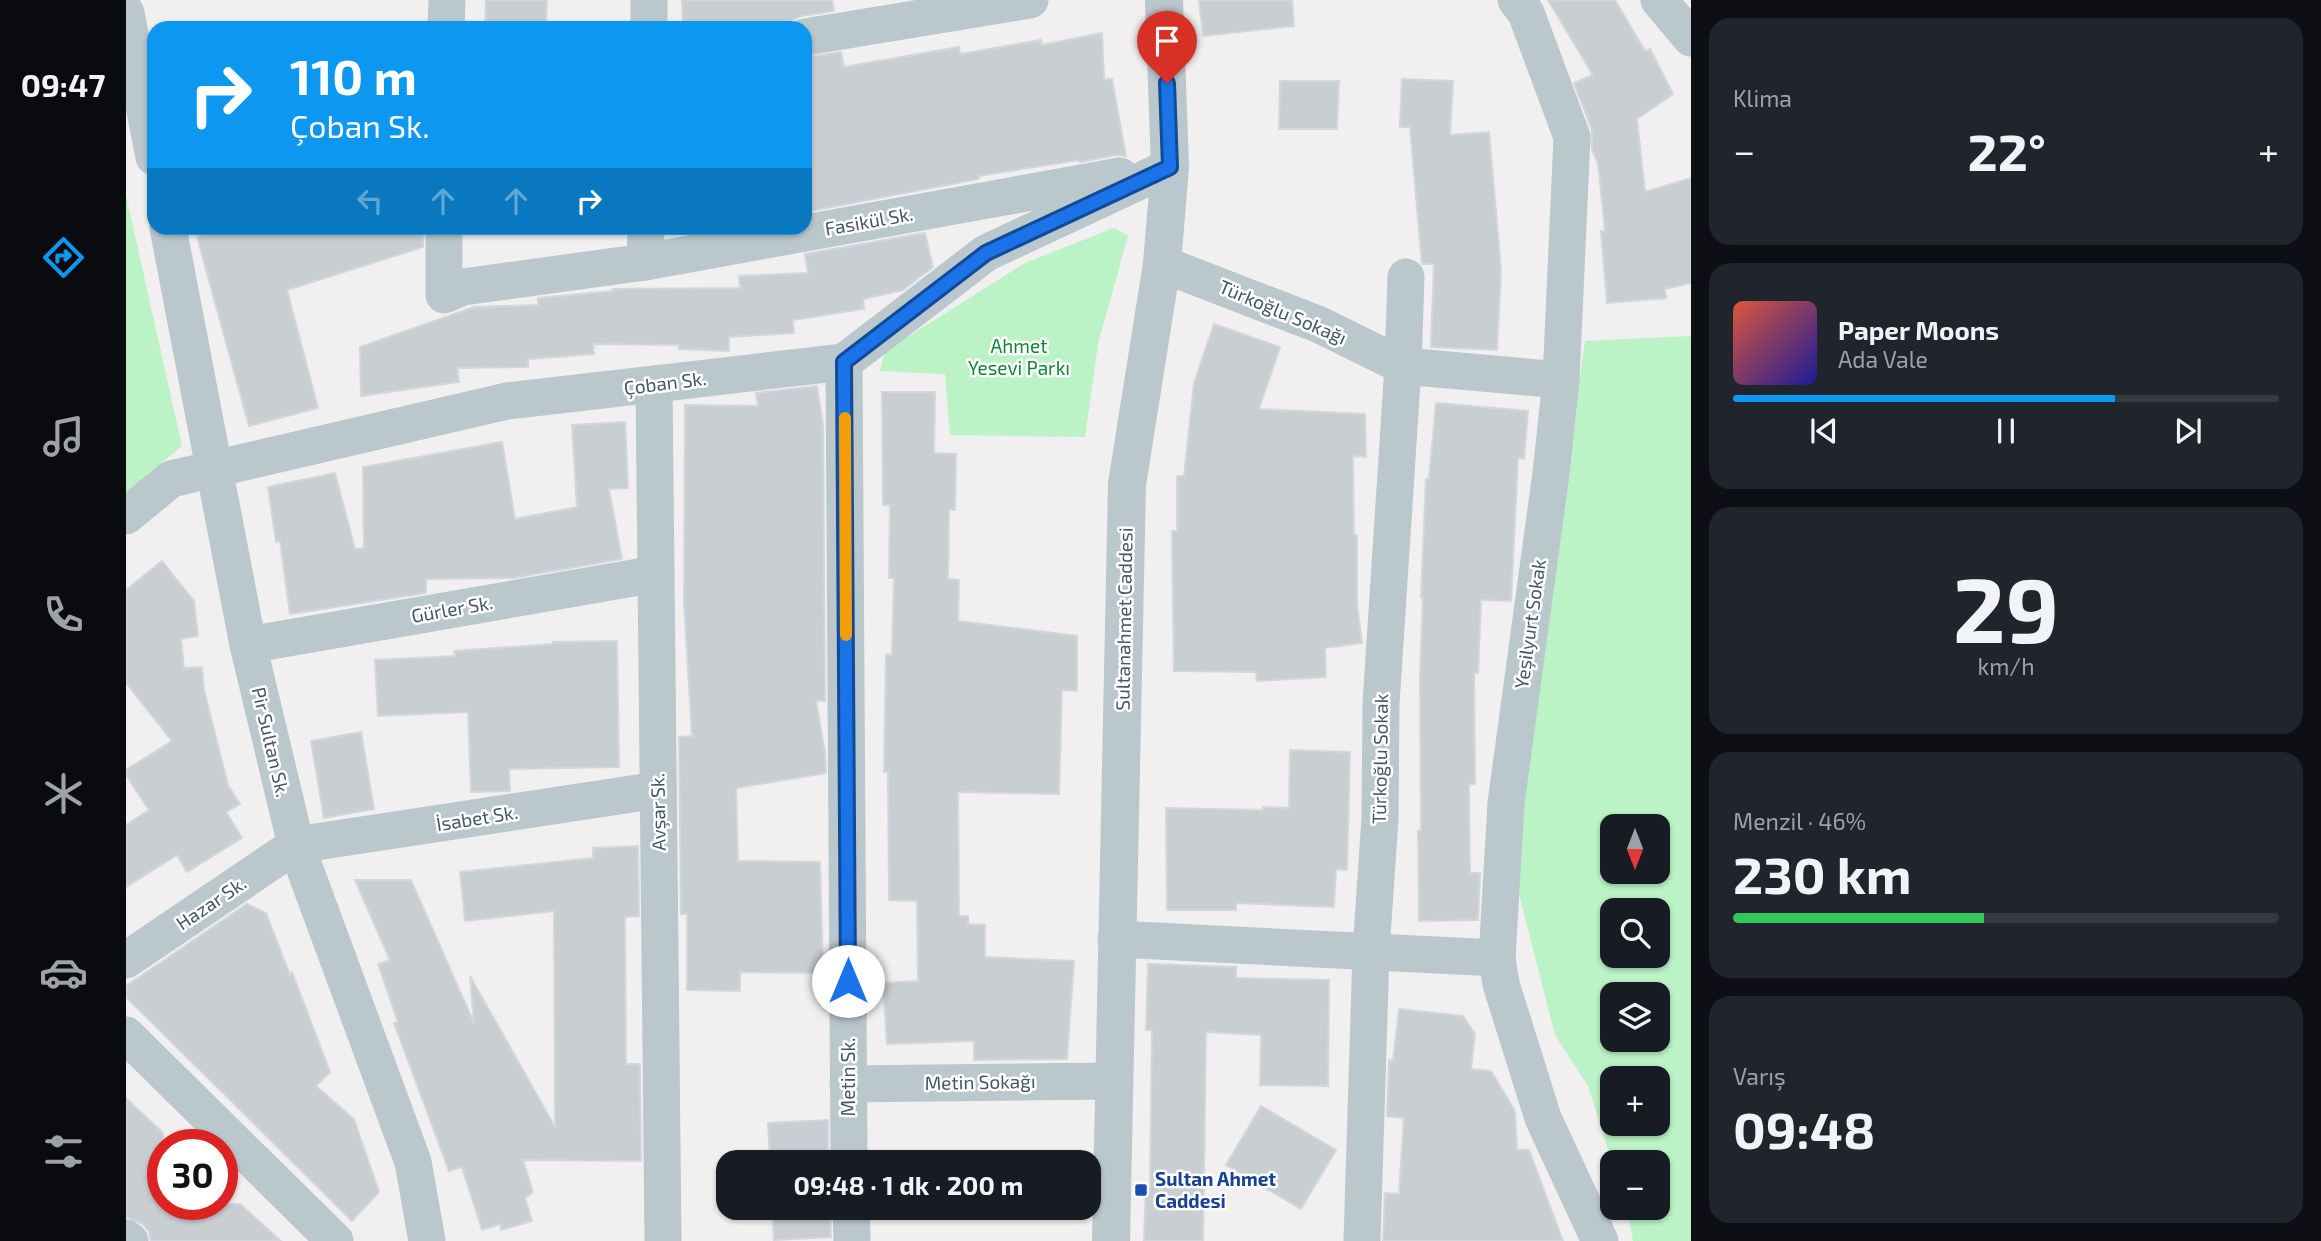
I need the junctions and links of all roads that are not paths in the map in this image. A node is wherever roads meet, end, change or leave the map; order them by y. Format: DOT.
graph roads {
  1 [pos="447,0"];
  2 [pos="649,0"];
  3 [pos="1030,0"];
  4 [pos="1164,0"];
  5 [pos="1516,0"];
  6 [pos="1659,0"];
  7 [pos="126,13"];
  8 [pos="446,21"];
  9 [pos="649,21"];
  10 [pos="812,36"];
  11 [pos="1691,38"];
  12 [pos="147,121"];
  13 [pos="1170,167"];
  14 [pos="812,220"];
  15 [pos="169,235"];
  16 [pos="444,235"];
  17 [pos="713,235"];
  18 [pos="646,245"];
  19 [pos="1162,264"];
  20 [pos="1406,277"];
  21 [pos="844,362"];
  22 [pos="1403,366"];
  23 [pos="1561,380"];
  24 [pos="654,384"];
  25 [pos="215,470"];
  26 [pos="126,516"];
  27 [pos="656,573"];
  28 [pos="248,645"];
  29 [pos="658,790"];
  30 [pos="296,845"];
  31 [pos="1116,939"];
  32 [pos="1371,951"];
  33 [pos="1497,958"];
  34 [pos="126,960"];
  35 [pos="126,1035"];
  36 [pos="1113,1081"];
  37 [pos="848,1084"];
  38 [pos="849,1150"];
  39 [pos="851,1220"];
  40 [pos="335,1241"];
  41 [pos="427,1241"];
  42 [pos="663,1241"];
  43 [pos="852,1241"];
  44 [pos="1111,1241"];
  45 [pos="1363,1241"];
  46 [pos="1600,1241"];
  1 -- 8 [label="street"];
  2 -- 9 [label="street"];
  3 -- 10 [label="street"];
  4 -- 13 [label="street, Sultanahmet Caddesi"];
  5 -- 23 [label="street, Yeşilyurt Sokak"];
  6 -- 11 [label="street"];
  7 -- 12 [label="street"];
  13 -- 14 [label="street, Fasikül Sk."];
  13 -- 19 [label="street, Sultanahmet Caddesi"];
  13 -- 21 [label="street"];
  15 -- 25 [label="street, Pir Sultan Sk."];
  16 -- 18 [label="street, Fasikül Sk."];
  17 -- 18 [label="street, Fasikül Sk."];
  19 -- 22 [label="street, Türkoğlu Sokağı"];
  19 -- 31 [label="street, Sultanahmet Caddesi"];
  20 -- 22 [label="street, Türkoğlu Sokak"];
  21 -- 24 [label="street, Çoban Sk."];
  21 -- 37 [label="street, Metin Sk."];
  22 -- 23 [label="street"];
  22 -- 32 [label="street, Türkoğlu Sokak"];
  23 -- 33 [label="street, Yeşilyurt Sokak"];
  24 -- 25 [label="street, Çoban Sk."];
  24 -- 27 [label="street, Avşar Sk."];
  25 -- 26 [label="street, Çoban Sk."];
  25 -- 28 [label="street, Pir Sultan Sk."];
  27 -- 28 [label="street, Gürler Sk."];
  27 -- 29 [label="street, Avşar Sk."];
  28 -- 30 [label="street, Pir Sultan Sk."];
  29 -- 30 [label="street, İsabet Sk."];
  29 -- 42 [label="street, Avşar Sk."];
  30 -- 34 [label="street, Hazar Sk."];
  30 -- 41 [label="street, Pir Sultan Sk."];
  31 -- 32 [label="street"];
  31 -- 36 [label="street, Sultanahmet Caddesi"];
  32 -- 33 [label="street"];
  32 -- 45 [label="street, Türkoğlu Sokak"];
  33 -- 46 [label="street, Yeşilyurt Sokak"];
  35 -- 40 [label="street"];
  36 -- 37 [label="street, Metin Sokağı"];
  36 -- 44 [label="street, Sultanahmet Caddesi"];
  37 -- 38 [label="street, Metin Sk."];
  39 -- 43 [label="street"];
}
